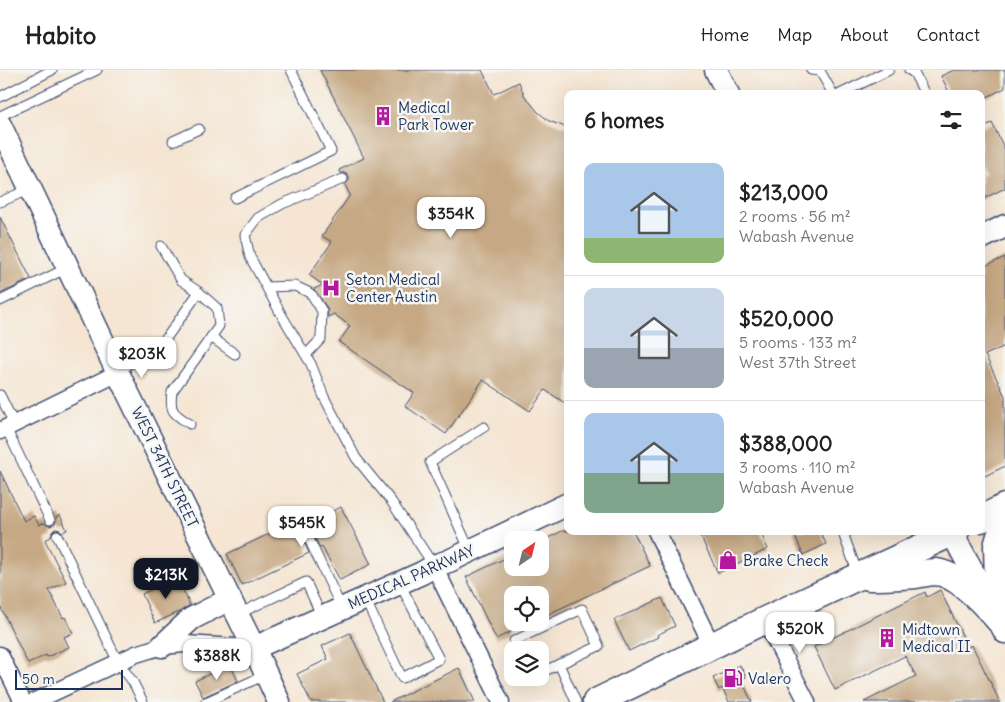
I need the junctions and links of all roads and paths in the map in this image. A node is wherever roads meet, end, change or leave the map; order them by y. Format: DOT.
graph roads {
  1 [pos="52,70"];
  2 [pos="97,70"];
  3 [pos="291,70"];
  4 [pos="716,70"];
  5 [pos="811,70"];
  6 [pos="890,70"];
  7 [pos="909,70"];
  8 [pos="726,90"];
  9 [pos="831,90"];
  10 [pos="848,90"];
  11 [pos="923,90"];
  12 [pos="0,97"];
  13 [pos="0,116"];
  14 [pos="0,124"];
  15 [pos="199,129"];
  16 [pos="173,141"];
  17 [pos="343,179"];
  18 [pos="30,188"];
  19 [pos="235,198"];
  20 [pos="0,202"];
  21 [pos="1005,226"];
  22 [pos="985,236"];
  23 [pos="161,246"];
  24 [pos="68,268"];
  25 [pos="267,287"];
  26 [pos="199,292"];
  27 [pos="0,301"];
  28 [pos="211,337"];
  29 [pos="235,354"];
  30 [pos="306,355"];
  31 [pos="118,373"];
  32 [pos="0,395"];
  33 [pos="190,424"];
  34 [pos="7,427"];
  35 [pos="484,427"];
  36 [pos="564,506"];
  37 [pos="1005,507"];
  38 [pos="985,517"];
  39 [pos="50,520"];
  40 [pos="1005,527"];
  41 [pos="57,534"];
  42 [pos="658,535"];
  43 [pos="845,535"];
  44 [pos="947,535"];
  45 [pos="955,535"];
  46 [pos="308,537"];
  47 [pos="470,551"];
  48 [pos="434,566"];
  49 [pos="859,577"];
  50 [pos="400,583"];
  51 [pos="364,599"];
  52 [pos="234,607"];
  53 [pos="342,608"];
  54 [pos="322,618"];
  55 [pos="765,620"];
  56 [pos="1002,626"];
  57 [pos="514,641"];
  58 [pos="162,646"];
  59 [pos="712,646"];
  60 [pos="254,648"];
  61 [pos="0,655"];
  62 [pos="118,662"];
  63 [pos="558,664"];
  64 [pos="549,668"];
  65 [pos="266,675"];
  66 [pos="23,702"];
  67 [pos="33,702"];
  68 [pos="142,702"];
  69 [pos="206,702"];
  70 [pos="279,702"];
  71 [pos="501,702"];
  72 [pos="576,702"];
  73 [pos="596,702"];
  74 [pos="807,702"];
  1 -- 12 [label="lane"];
  2 -- 13 [label="lane"];
  3 -- 19 [label="lane"];
  4 -- 8 [label="street"];
  5 -- 9 [label="lane"];
  6 -- 10 [label="lane"];
  7 -- 11 [label="lane"];
  14 -- 18 [label="street, WEST 34TH STREET"];
  15 -- 16 [label="lane"];
  17 -- 25 [label="lane"];
  18 -- 20 [label="lane"];
  18 -- 24 [label="street, WEST 34TH STREET"];
  21 -- 22 [label="street"];
  23 -- 26 [label="lane"];
  24 -- 27 [label="lane"];
  24 -- 31 [label="street, WEST 34TH STREET"];
  25 -- 30 [label="lane"];
  25 -- 30 [label="lane"];
  26 -- 28 [label="lane"];
  26 -- 31 [label="lane"];
  28 -- 29 [label="lane"];
  28 -- 33 [label="lane"];
  30 -- 48 [label="lane"];
  31 -- 34 [label="street"];
  31 -- 52 [label="street, WEST 34TH STREET"];
  32 -- 34 [label="lane"];
  34 -- 39 [label="lane"];
  35 -- 47 [label="lane"];
  36 -- 47 [label="street, MEDICAL PARKWAY"];
  37 -- 38 [label="main road"];
  40 -- 56 [label="main road"];
  41 -- 62 [label="lane"];
  42 -- 59 [label="street"];
  43 -- 49 [label="lane"];
  44 -- 49 [label="main road"];
  45 -- 56 [label="street"];
  46 -- 53 [label="lane"];
  47 -- 48 [label="street, MEDICAL PARKWAY"];
  48 -- 50 [label="street, MEDICAL PARKWAY"];
  48 -- 71 [label="street"];
  49 -- 55 [label="main road"];
  49 -- 56 [label="main road"];
  50 -- 51 [label="street, MEDICAL PARKWAY"];
  50 -- 51 [label="lane"];
  51 -- 53 [label="street, MEDICAL PARKWAY"];
  52 -- 54 [label="lane"];
  52 -- 58 [label="street"];
  52 -- 60 [label="street, WEST 34TH STREET"];
  53 -- 54 [label="street, MEDICAL PARKWAY"];
  54 -- 60 [label="street, MEDICAL PARKWAY"];
  55 -- 59 [label="main road"];
  55 -- 74 [label="street"];
  57 -- 63 [label="lane"];
  58 -- 60 [label="street"];
  58 -- 62 [label="street"];
  59 -- 73 [label="main road"];
  60 -- 65 [label="street, WEST 34TH STREET"];
  61 -- 66 [label="street"];
  62 -- 67 [label="street"];
  62 -- 68 [label="lane"];
  63 -- 64 [label="lane"];
  63 -- 72 [label="lane"];
  65 -- 69 [label="lane"];
  65 -- 70 [label="street, WEST 34TH STREET"];
}
